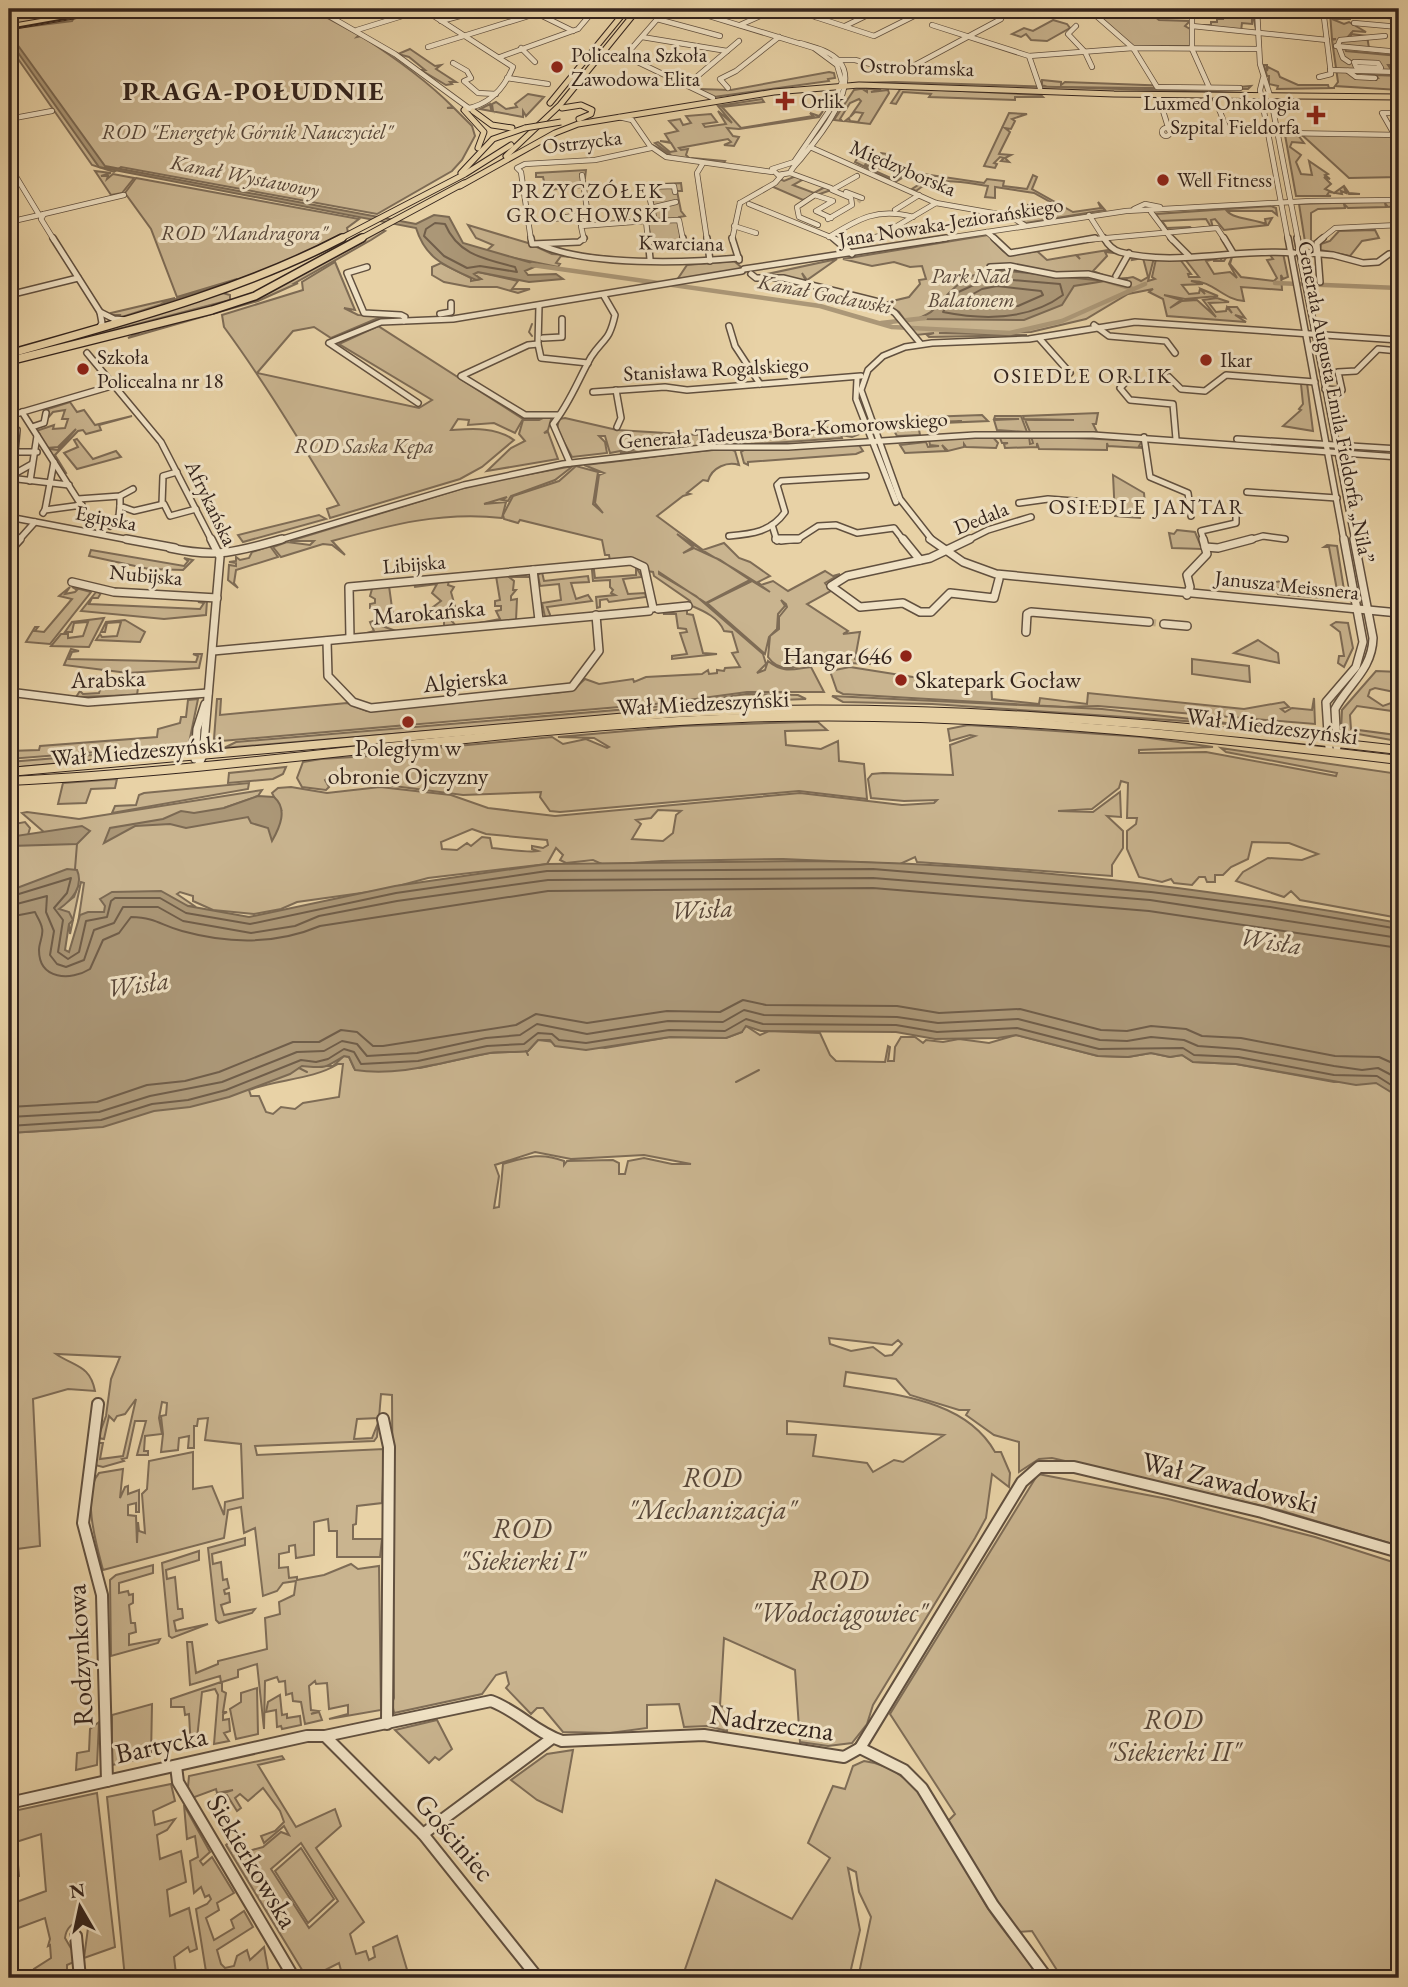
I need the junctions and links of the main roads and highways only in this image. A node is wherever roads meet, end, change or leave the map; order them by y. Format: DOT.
graph roads {
  1 [pos="114,9"];
  2 [pos="627,9"];
  3 [pos="638,9"];
  4 [pos="9,27"];
  5 [pos="592,66"];
  6 [pos="844,83"];
  7 [pos="1399,91"];
  8 [pos="1265,93"];
  9 [pos="1399,97"];
  10 [pos="562,108"];
  11 [pos="572,121"];
  12 [pos="525,128"];
  13 [pos="511,152"];
  14 [pos="472,162"];
  15 [pos="457,177"];
  16 [pos="460,186"];
  17 [pos="9,354"];
  18 [pos="9,362"];
  19 [pos="1333,747"];
  20 [pos="1399,750"];
  21 [pos="1399,760"];
  22 [pos="9,772"];
  23 [pos="9,781"];
  1 -- 4 [label="main road"];
  2 -- 15 [label="main road"];
  3 -- 5 [label="main road"];
  5 -- 10 [label="main road"];
  5 -- 13 [label="main road"];
  6 -- 8 [label="main road, Ostrobramska"];
  6 -- 8 [label="main road, Ostrobramska"];
  6 -- 11 [label="main road, Ostrobramska"];
  6 -- 16 [label="main road, Ostrobramska"];
  7 -- 8 [label="main road, Ostrobramska"];
  8 -- 9 [label="main road, Ostrobramska"];
  10 -- 11 [label="main road"];
  10 -- 13 [label="main road"];
  11 -- 12 [label="main road, Ostrobramska, bridge"];
  12 -- 14 [label="main road, Ostrobramska"];
  12 -- 14 [label="main road"];
  13 -- 16 [label="main road"];
  14 -- 15 [label="main road, Ostrobramska"];
  15 -- 17 [label="main road"];
  16 -- 18 [label="main road"];
  19 -- 20 [label="main road, Wał Miedzeszyński"];
  19 -- 21 [label="main road, Wał Miedzeszyński"];
  19 -- 22 [label="main road, Wał Miedzeszyński"];
  19 -- 23 [label="main road, Wał Miedzeszyński"];
}
